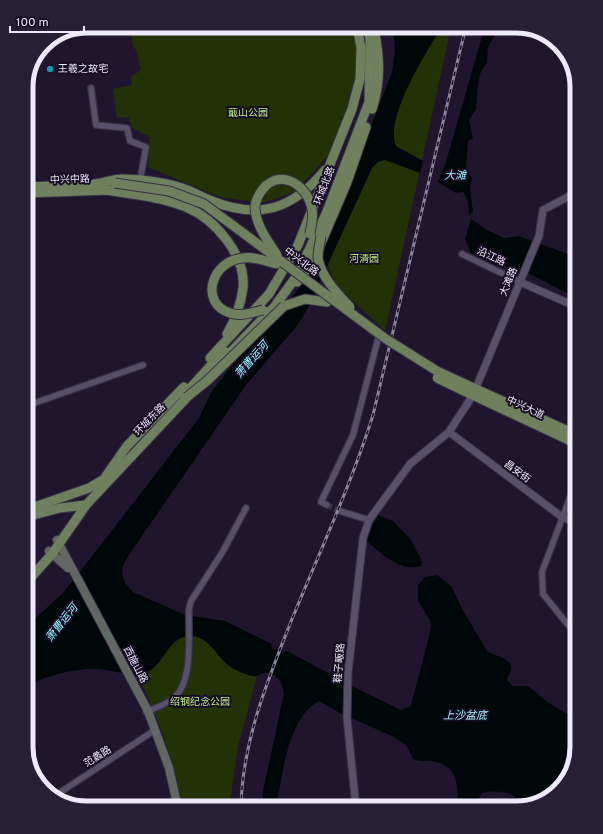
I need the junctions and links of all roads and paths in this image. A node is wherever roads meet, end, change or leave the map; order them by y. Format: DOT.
graph roads {
  1 [pos="358,33"];
  2 [pos="368,33"];
  3 [pos="374,33"];
  4 [pos="91,88"];
  5 [pos="369,102"];
  6 [pos="331,163"];
  7 [pos="140,181"];
  8 [pos="95,184"];
  9 [pos="33,187"];
  10 [pos="115,187"];
  11 [pos="105,190"];
  12 [pos="33,193"];
  13 [pos="570,196"];
  14 [pos="323,213"];
  15 [pos="310,234"];
  16 [pos="462,254"];
  17 [pos="279,263"];
  18 [pos="294,275"];
  19 [pos="520,282"];
  20 [pos="328,302"];
  21 [pos="570,304"];
  22 [pos="263,310"];
  23 [pos="364,323"];
  24 [pos="378,339"];
  25 [pos="220,346"];
  26 [pos="143,365"];
  27 [pos="465,387"];
  28 [pos="475,392"];
  29 [pos="187,397"];
  30 [pos="33,404"];
  31 [pos="449,432"];
  32 [pos="570,432"];
  33 [pos="570,440"];
  34 [pos="129,456"];
  35 [pos="106,479"];
  36 [pos="570,497"];
  37 [pos="83,505"];
  38 [pos="327,505"];
  39 [pos="33,508"];
  40 [pos="246,508"];
  41 [pos="340,512"];
  42 [pos="33,515"];
  43 [pos="562,517"];
  44 [pos="369,520"];
  45 [pos="570,520"];
  46 [pos="58,542"];
  47 [pos="51,552"];
  48 [pos="68,565"];
  49 [pos="33,570"];
  50 [pos="33,574"];
  51 [pos="570,628"];
  52 [pos="146,710"];
  53 [pos="152,732"];
  54 [pos="60,794"];
  55 [pos="173,801"];
  56 [pos="176,801"];
  57 [pos="355,801"];
  1 -- 6 [label="main road"];
  2 -- 5 [label="main road, 环城北路"];
  3 -- 35 [label="main road"];
  4 -- 7 [label="street"];
  5 -- 14 [label="main road, 环城北路"];
  5 -- 23 [label="main road, bridge"];
  6 -- 7 [label="main road"];
  6 -- 25 [label="main road"];
  7 -- 8 [label="main road"];
  8 -- 9 [label="main road, 中兴中路"];
  8 -- 10 [label="main road, 中兴中路"];
  10 -- 11 [label="main road, 中兴中路"];
  10 -- 17 [label="main road, 中兴北路, bridge"];
  11 -- 12 [label="main road, 中兴中路"];
  11 -- 25 [label="main road"];
  13 -- 19 [label="street, 大滩路"];
  14 -- 15 [label="main road, 环城北路, bridge"];
  14 -- 18 [label="main road, 环城北路"];
  15 -- 17 [label="main road, bridge"];
  15 -- 18 [label="main road, 环城北路"];
  16 -- 19 [label="street, 沿江路"];
  17 -- 20 [label="main road, 中兴北路"];
  17 -- 22 [label="main road, bridge"];
  17 -- 23 [label="main road, 中兴北路, bridge"];
  18 -- 22 [label="main road, 环城东路"];
  18 -- 29 [label="main road, 环城东路, bridge"];
  19 -- 21 [label="street, 沿江路"];
  19 -- 28 [label="street, 大滩路"];
  20 -- 24 [label="main road, 中兴北路"];
  20 -- 29 [label="main road, bridge"];
  22 -- 34 [label="main road, 环城东路"];
  23 -- 27 [label="main road, 中兴北路, bridge"];
  24 -- 27 [label="main road, 中兴北路, bridge"];
  24 -- 38 [label="street"];
  25 -- 35 [label="main road"];
  26 -- 30 [label="street"];
  27 -- 28 [label="main road, 中兴大道"];
  28 -- 31 [label="street, 鞋子畈路"];
  28 -- 32 [label="main road, 中兴大道"];
  28 -- 33 [label="main road, 中兴大道"];
  29 -- 34 [label="main road, 环城东路"];
  31 -- 43 [label="street, 昌安街"];
  31 -- 44 [label="street, 鞋子畈路"];
  34 -- 35 [label="main road, 环城东路"];
  35 -- 37 [label="main road, 环城东路"];
  35 -- 39 [label="main road"];
  36 -- 43 [label="street"];
  37 -- 42 [label="main road"];
  37 -- 46 [label="main road, 环城东路"];
  40 -- 52 [label="street"];
  41 -- 44 [label="street"];
  43 -- 45 [label="street, 昌安街"];
  43 -- 51 [label="street"];
  44 -- 57 [label="street, 鞋子畈路"];
  46 -- 47 [label="main road, 环城东路"];
  46 -- 48 [label="main road, 西施山路"];
  47 -- 48 [label="main road, 西施山路"];
  47 -- 49 [label="main road, 环城东路"];
  47 -- 50 [label="main road, 环城东路"];
  48 -- 52 [label="main road, 西施山路"];
  52 -- 53 [label="main road, 西施山路"];
  52 -- 56 [label="main road, 西施山路"];
  53 -- 54 [label="street, 范蠡路"];
  53 -- 55 [label="main road, 西施山路"];
}
